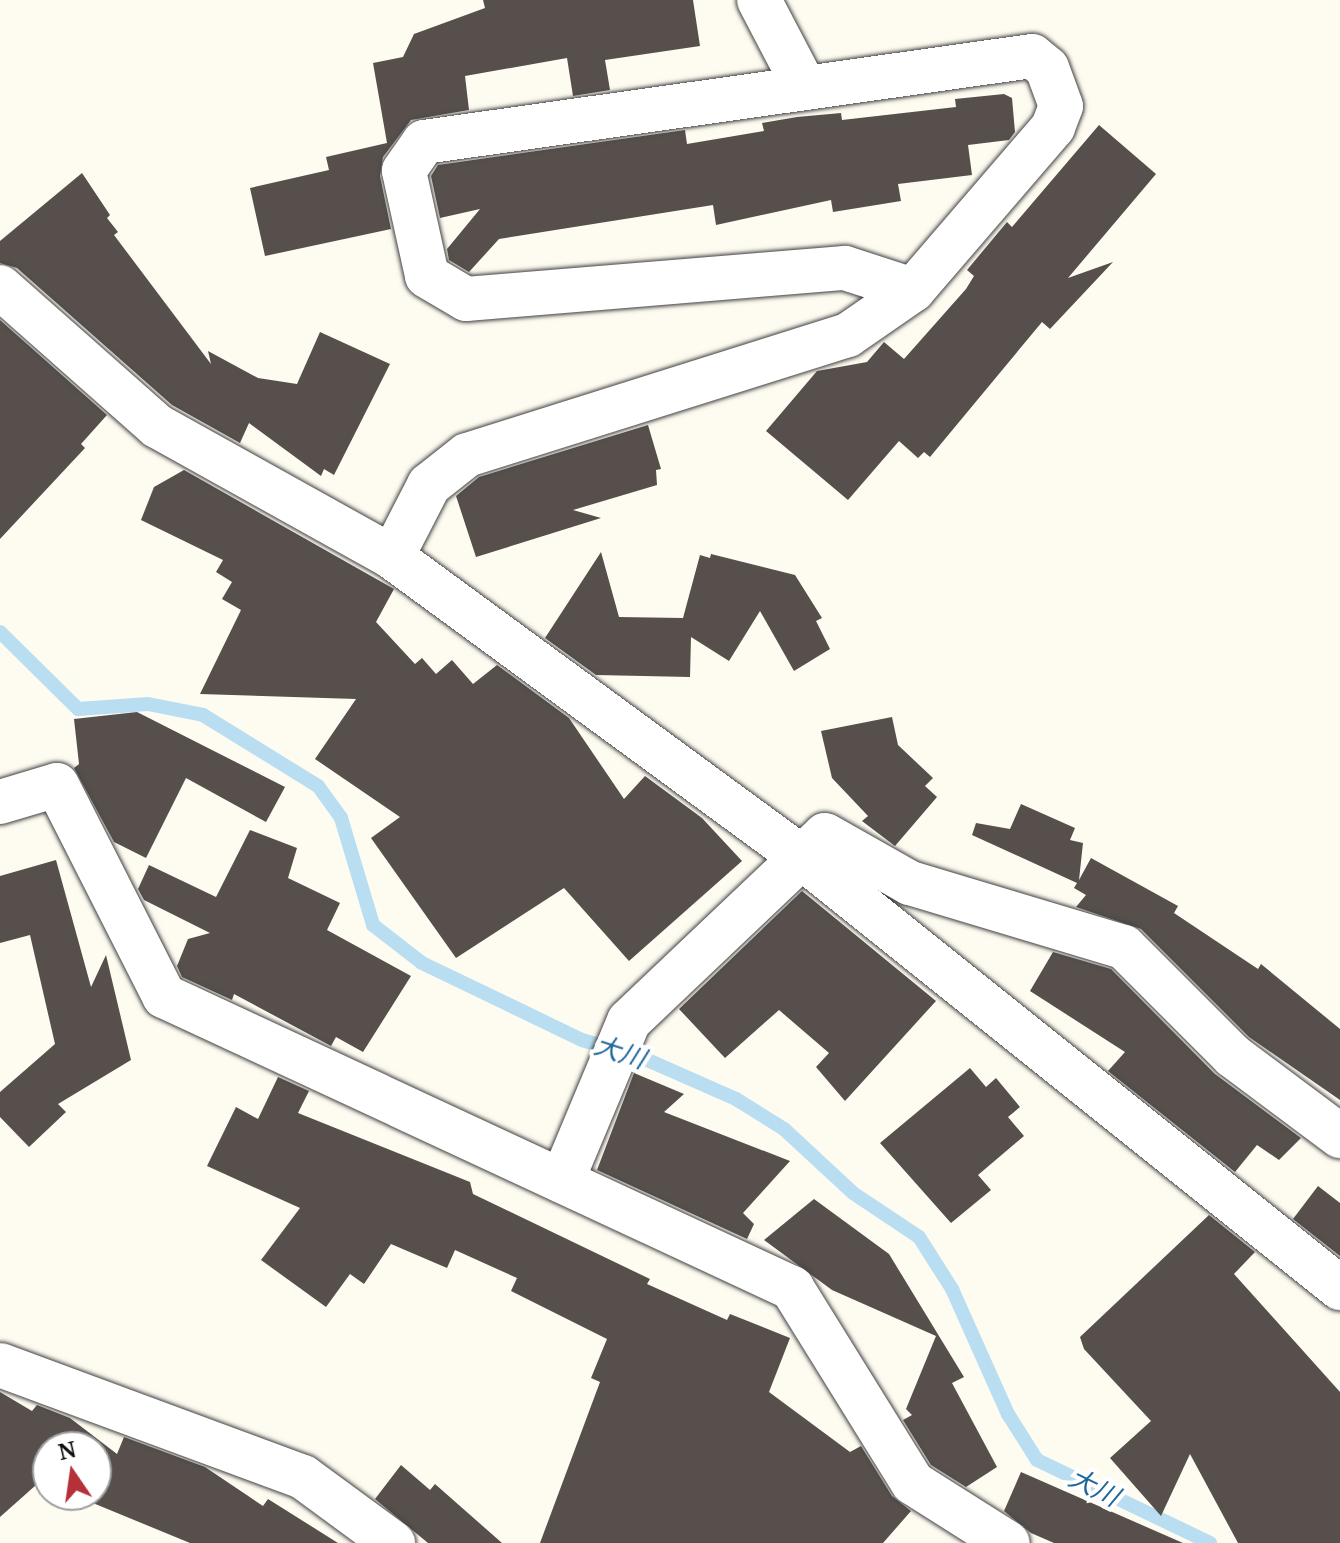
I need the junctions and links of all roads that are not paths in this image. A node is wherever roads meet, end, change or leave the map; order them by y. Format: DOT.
graph roads {
  1 [pos="759,0"];
  2 [pos="805,88"];
  3 [pos="0,287"];
  4 [pos="913,290"];
  5 [pos="392,557"];
  6 [pos="0,802"];
  7 [pos="800,856"];
  8 [pos="1340,1136"];
  9 [pos="562,1181"];
  10 [pos="1340,1288"];
  11 [pos="0,1365"];
  12 [pos="393,1543"];
  13 [pos="1008,1543"];
  1 -- 2 [label="street"];
  2 -- 4 [label="street"];
  2 -- 4 [label="street"];
  3 -- 5 [label="street"];
  4 -- 5 [label="street"];
  5 -- 7 [label="street"];
  6 -- 9 [label="street"];
  7 -- 8 [label="street"];
  7 -- 9 [label="street"];
  7 -- 10 [label="street"];
  9 -- 13 [label="street"];
  11 -- 12 [label="street"];
}
